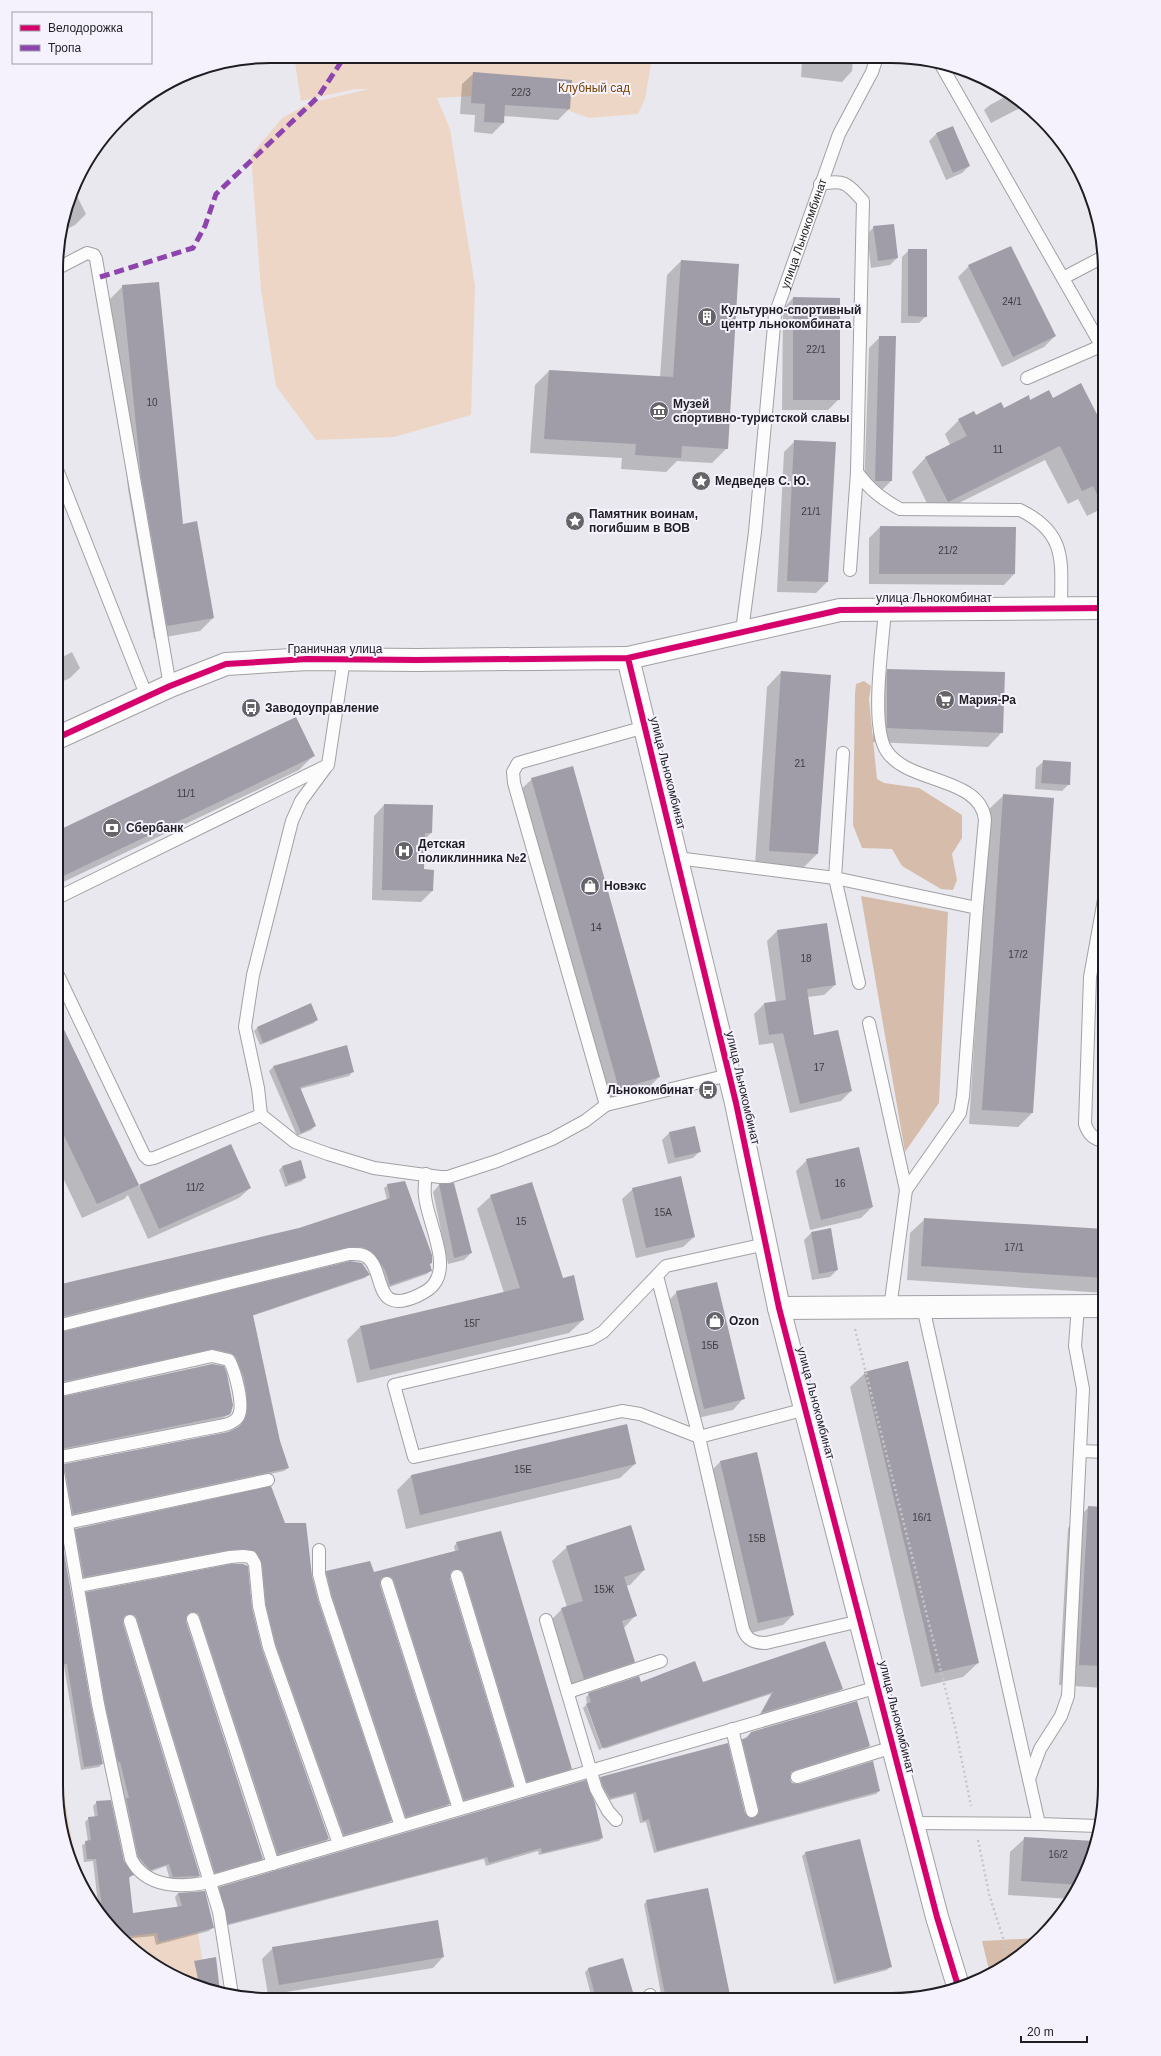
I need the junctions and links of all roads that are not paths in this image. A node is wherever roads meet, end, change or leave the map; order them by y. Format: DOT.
graph roads {
  1 [pos="875,63"];
  2 [pos="944,70"];
  3 [pos="820,184"];
  4 [pos="1098,260"];
  5 [pos="63,265"];
  6 [pos="1063,278"];
  7 [pos="1098,340"];
  8 [pos="1098,351"];
  9 [pos="1027,378"];
  10 [pos="856,472"];
  11 [pos="63,485"];
  12 [pos="850,570"];
  13 [pos="1061,608"];
  14 [pos="1098,608"];
  15 [pos="886,609"];
  16 [pos="742,631"];
  17 [pos="628,658"];
  18 [pos="344,659"];
  19 [pos="170,686"];
  20 [pos="147,697"];
  21 [pos="645,727"];
  22 [pos="63,735"];
  23 [pos="843,753"];
  24 [pos="328,765"];
  25 [pos="677,858"];
  26 [pos="835,878"];
  27 [pos="63,895"];
  28 [pos="977,908"];
  29 [pos="1098,933"];
  30 [pos="859,983"];
  31 [pos="63,986"];
  32 [pos="869,1023"];
  33 [pos="729,1075"];
  34 [pos="606,1105"];
  35 [pos="261,1115"];
  36 [pos="1098,1140"];
  37 [pos="426,1174"];
  38 [pos="906,1190"];
  39 [pos="766,1244"];
  40 [pos="657,1276"];
  41 [pos="1078,1306"];
  42 [pos="1098,1306"];
  43 [pos="923,1307"];
  44 [pos="779,1308"];
  45 [pos="890,1308"];
  46 [pos="63,1324"];
  47 [pos="63,1389"];
  48 [pos="806,1409"];
  49 [pos="699,1436"];
  50 [pos="1080,1451"];
  51 [pos="1098,1452"];
  52 [pos="63,1458"];
  53 [pos="268,1480"];
  54 [pos="63,1500"];
  55 [pos="67,1523"];
  56 [pos="319,1550"];
  57 [pos="457,1576"];
  58 [pos="387,1583"];
  59 [pos="78,1586"];
  60 [pos="193,1619"];
  61 [pos="546,1620"];
  62 [pos="130,1621"];
  63 [pos="860,1621"];
  64 [pos="661,1661"];
  65 [pos="878,1687"];
  66 [pos="568,1692"];
  67 [pos="732,1729"];
  68 [pos="893,1748"];
  69 [pos="591,1771"];
  70 [pos="798,1777"];
  71 [pos="1029,1778"];
  72 [pos="522,1791"];
  73 [pos="459,1809"];
  74 [pos="752,1811"];
  75 [pos="616,1820"];
  76 [pos="913,1823"];
  77 [pos="1039,1824"];
  78 [pos="402,1826"];
  79 [pos="1094,1826"];
  80 [pos="339,1844"];
  81 [pos="273,1864"];
  82 [pos="210,1882"];
  83 [pos="957,1982"];
  84 [pos="231,1989"];
  1 -- 3 [label="lane, улица Льнокомбинат"];
  2 -- 6 [label="lane"];
  3 -- 10 [label="lane"];
  3 -- 16 [label="lane, улица Льнокомбинат"];
  4 -- 6 [label="lane"];
  5 -- 19 [label="lane"];
  6 -- 7 [label="lane"];
  8 -- 9 [label="lane"];
  10 -- 12 [label="lane"];
  10 -- 13 [label="lane"];
  11 -- 20 [label="lane"];
  13 -- 14 [label="street, улица Льнокомбинат"];
  13 -- 15 [label="street, улица Льнокомбинат"];
  15 -- 16 [label="street, улица Льнокомбинат"];
  15 -- 28 [label="lane"];
  16 -- 17 [label="street, улица Льнокомбинат"];
  17 -- 18 [label="street, Граничная улица"];
  17 -- 21 [label="street, улица Льнокомбинат"];
  18 -- 19 [label="street, Граничная улица"];
  18 -- 24 [label="lane"];
  19 -- 20 [label="street, Граничная улица"];
  20 -- 22 [label="street, Граничная улица"];
  21 -- 25 [label="street, улица Льнокомбинат"];
  21 -- 34 [label="lane"];
  23 -- 26 [label="lane"];
  24 -- 27 [label="lane"];
  24 -- 35 [label="lane"];
  25 -- 26 [label="lane"];
  25 -- 33 [label="street, улица Льнокомбинат"];
  26 -- 28 [label="lane"];
  26 -- 30 [label="lane"];
  28 -- 38 [label="lane"];
  29 -- 36 [label="lane"];
  31 -- 35 [label="lane"];
  32 -- 38 [label="lane"];
  33 -- 34 [label="lane"];
  33 -- 39 [label="street, улица Льнокомбинат"];
  34 -- 37 [label="lane"];
  35 -- 37 [label="lane"];
  37 -- 46 [label="lane"];
  38 -- 45 [label="lane"];
  39 -- 40 [label="lane"];
  39 -- 44 [label="street, улица Льнокомбинат"];
  40 -- 49 [label="lane"];
  40 -- 49 [label="lane"];
  41 -- 42 [label="street"];
  41 -- 43 [label="street"];
  41 -- 50 [label="lane"];
  43 -- 45 [label="street"];
  43 -- 71 [label="lane"];
  44 -- 45 [label="street"];
  44 -- 48 [label="street, улица Льнокомбинат"];
  47 -- 52 [label="lane"];
  48 -- 49 [label="lane"];
  48 -- 63 [label="street, улица Льнокомбинат"];
  49 -- 63 [label="lane"];
  50 -- 51 [label="lane"];
  50 -- 71 [label="lane"];
  53 -- 55 [label="lane"];
  54 -- 55 [label="lane"];
  55 -- 59 [label="lane"];
  56 -- 78 [label="lane"];
  57 -- 72 [label="lane"];
  58 -- 73 [label="lane"];
  59 -- 80 [label="lane"];
  59 -- 82 [label="lane"];
  60 -- 81 [label="lane"];
  61 -- 66 [label="lane"];
  62 -- 82 [label="lane"];
  63 -- 65 [label="street, улица Льнокомбинат"];
  64 -- 66 [label="lane"];
  65 -- 67 [label="lane"];
  65 -- 68 [label="street, улица Льнокомбинат"];
  66 -- 69 [label="lane"];
  67 -- 69 [label="lane"];
  67 -- 74 [label="lane"];
  68 -- 70 [label="lane"];
  68 -- 76 [label="street, улица Льнокомбинат"];
  69 -- 72 [label="lane"];
  69 -- 75 [label="lane"];
  71 -- 77 [label="lane"];
  72 -- 73 [label="lane"];
  73 -- 78 [label="lane"];
  76 -- 77 [label="lane"];
  76 -- 83 [label="street, улица Льнокомбинат"];
  77 -- 79 [label="lane"];
  78 -- 80 [label="lane"];
  80 -- 81 [label="lane"];
  81 -- 82 [label="lane"];
  82 -- 84 [label="lane"];
}
